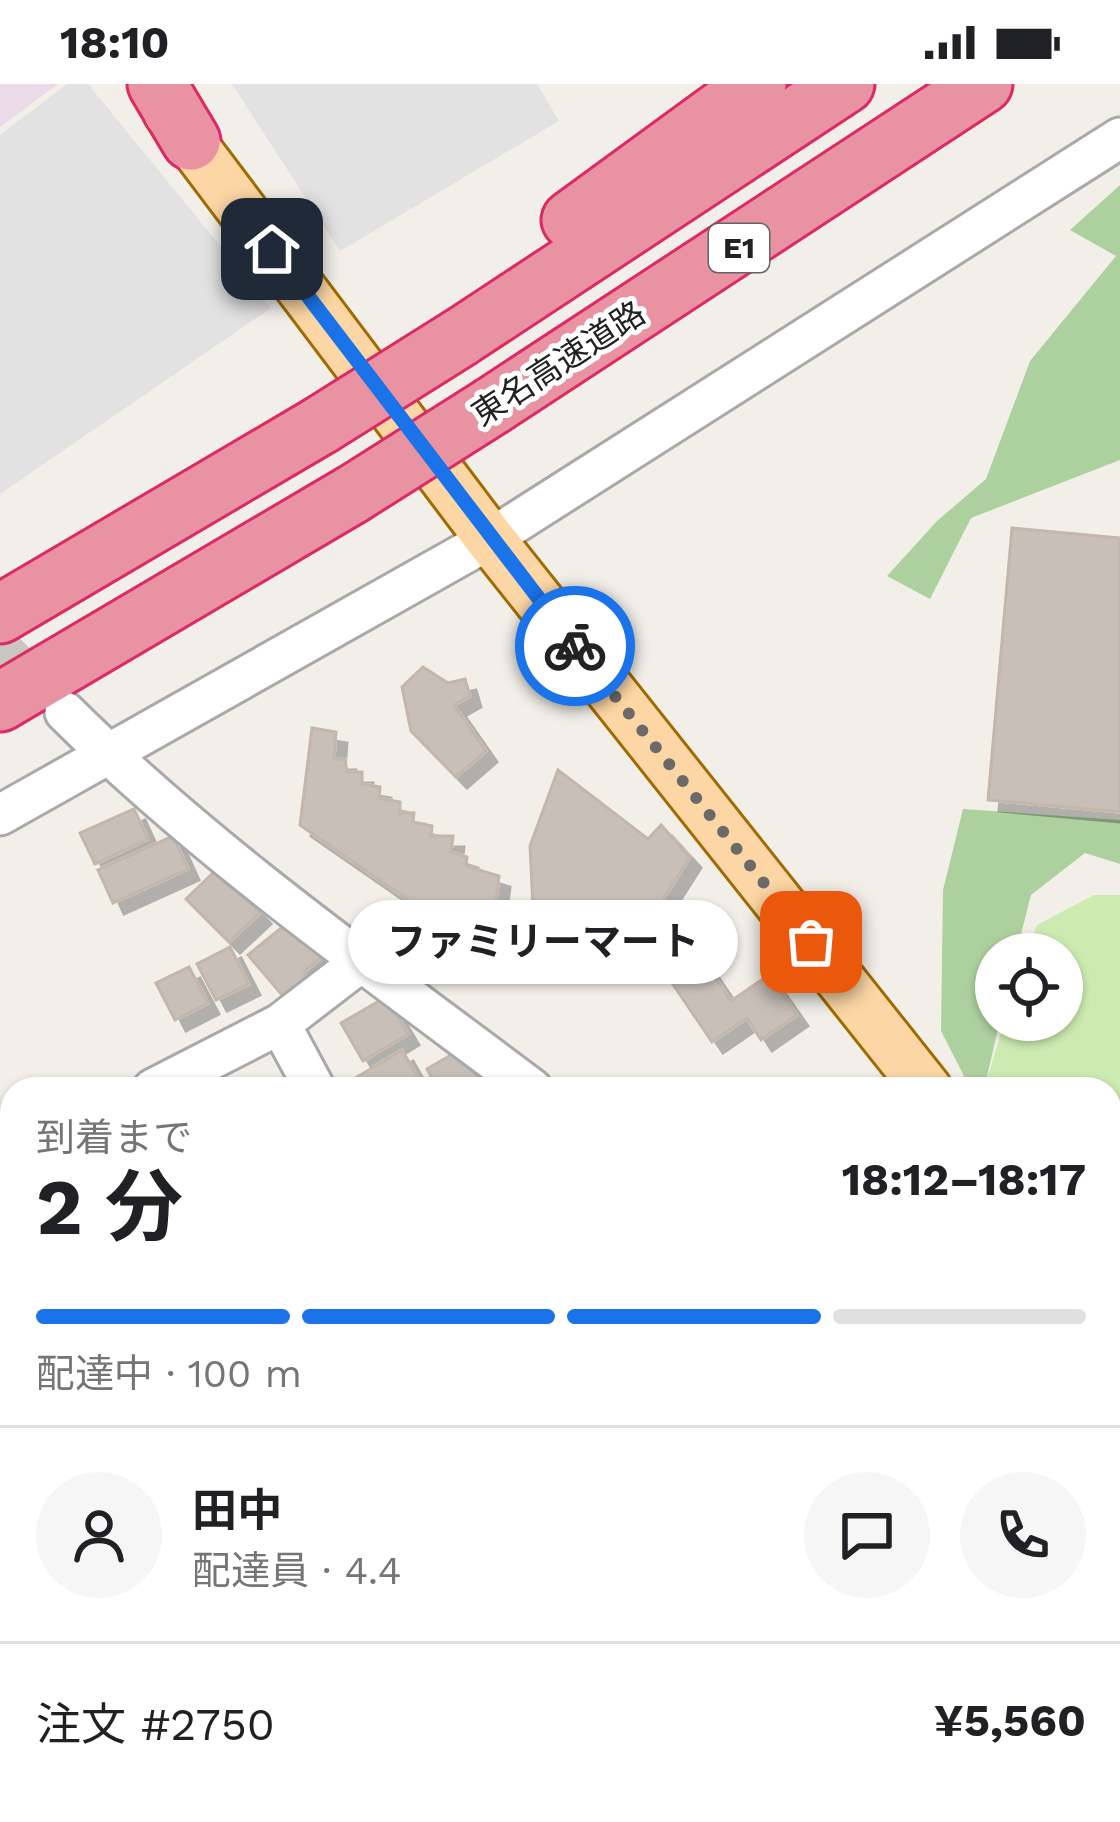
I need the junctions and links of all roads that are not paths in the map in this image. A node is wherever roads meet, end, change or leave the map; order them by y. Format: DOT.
graph roads {
  1 [pos="147,84"];
  2 [pos="157,84"];
  3 [pos="757,84"];
  4 [pos="845,84"];
  5 [pos="983,84"];
  6 [pos="1120,138"];
  7 [pos="190,141"];
  8 [pos="453,323"];
  9 [pos="490,539"];
  10 [pos="0,614"];
  11 [pos="0,702"];
  12 [pos="65,712"];
  13 [pos="107,754"];
  14 [pos="0,815"];
  15 [pos="362,961"];
  16 [pos="280,1024"];
  17 [pos="176,1077"];
  18 [pos="309,1077"];
  19 [pos="516,1077"];
  20 [pos="917,1077"];
  1 -- 7 [label="main road"];
  2 -- 7 [label="highway"];
  3 -- 8 [label="highway"];
  4 -- 8 [label="highway, E1"];
  5 -- 11 [label="highway, 東名高速道路 / E1, bridge"];
  6 -- 9 [label="street"];
  7 -- 9 [label="main road"];
  8 -- 10 [label="highway"];
  9 -- 13 [label="street"];
  9 -- 20 [label="main road"];
  12 -- 13 [label="street"];
  13 -- 14 [label="street"];
  13 -- 15 [label="street"];
  15 -- 16 [label="street"];
  15 -- 19 [label="street"];
  16 -- 17 [label="street"];
  16 -- 18 [label="street"];
}
